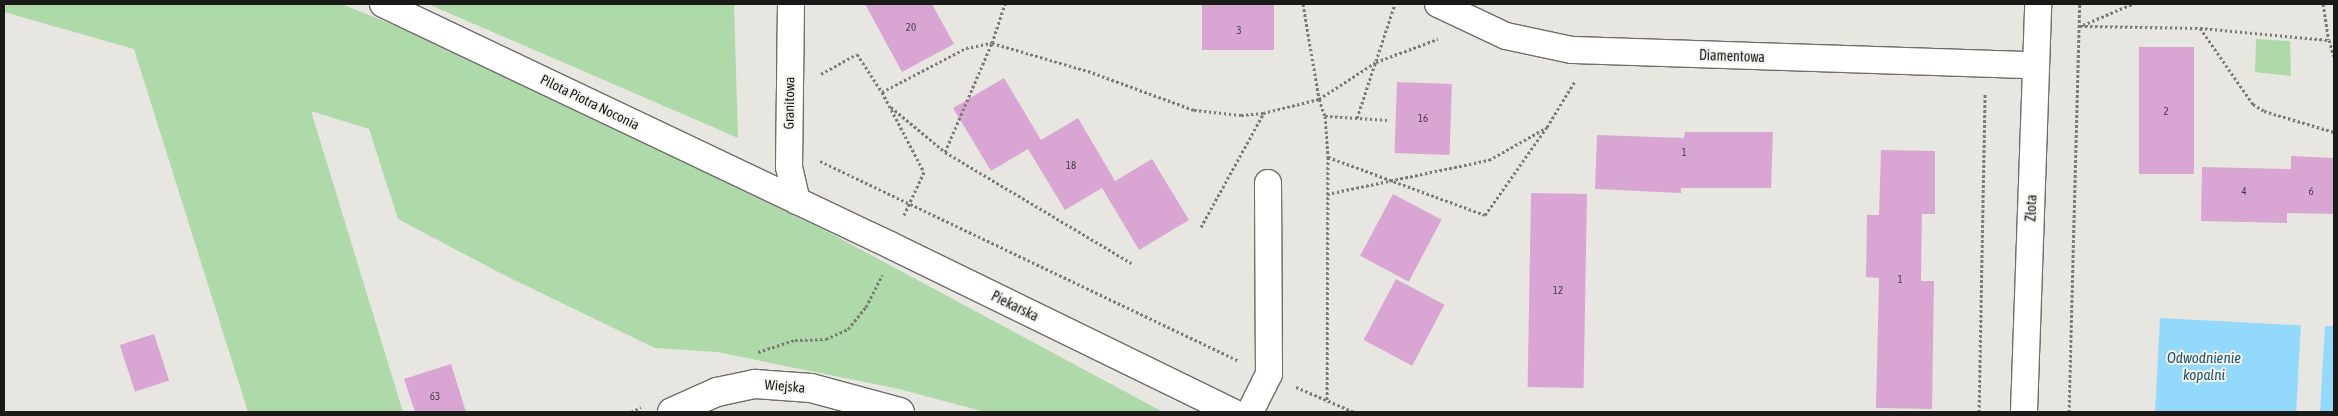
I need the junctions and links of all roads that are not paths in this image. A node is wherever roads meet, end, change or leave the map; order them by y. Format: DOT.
graph roads {
  1 [pos="383,4"];
  2 [pos="791,4"];
  3 [pos="1438,4"];
  4 [pos="2038,4"];
  5 [pos="2035,65"];
  6 [pos="1268,183"];
  7 [pos="797,201"];
  8 [pos="660,408"];
  9 [pos="900,412"];
  10 [pos="1232,412"];
  11 [pos="1250,412"];
  12 [pos="2024,412"];
  1 -- 7 [label="street, Pilota Piotra Noconia"];
  2 -- 7 [label="street, Granitowa"];
  3 -- 5 [label="street, Diamentowa"];
  4 -- 5 [label="street, Złota"];
  5 -- 12 [label="street, Złota"];
  6 -- 11 [label="street"];
  7 -- 10 [label="street, Piekarska"];
  8 -- 9 [label="street, Wiejska"];
}
